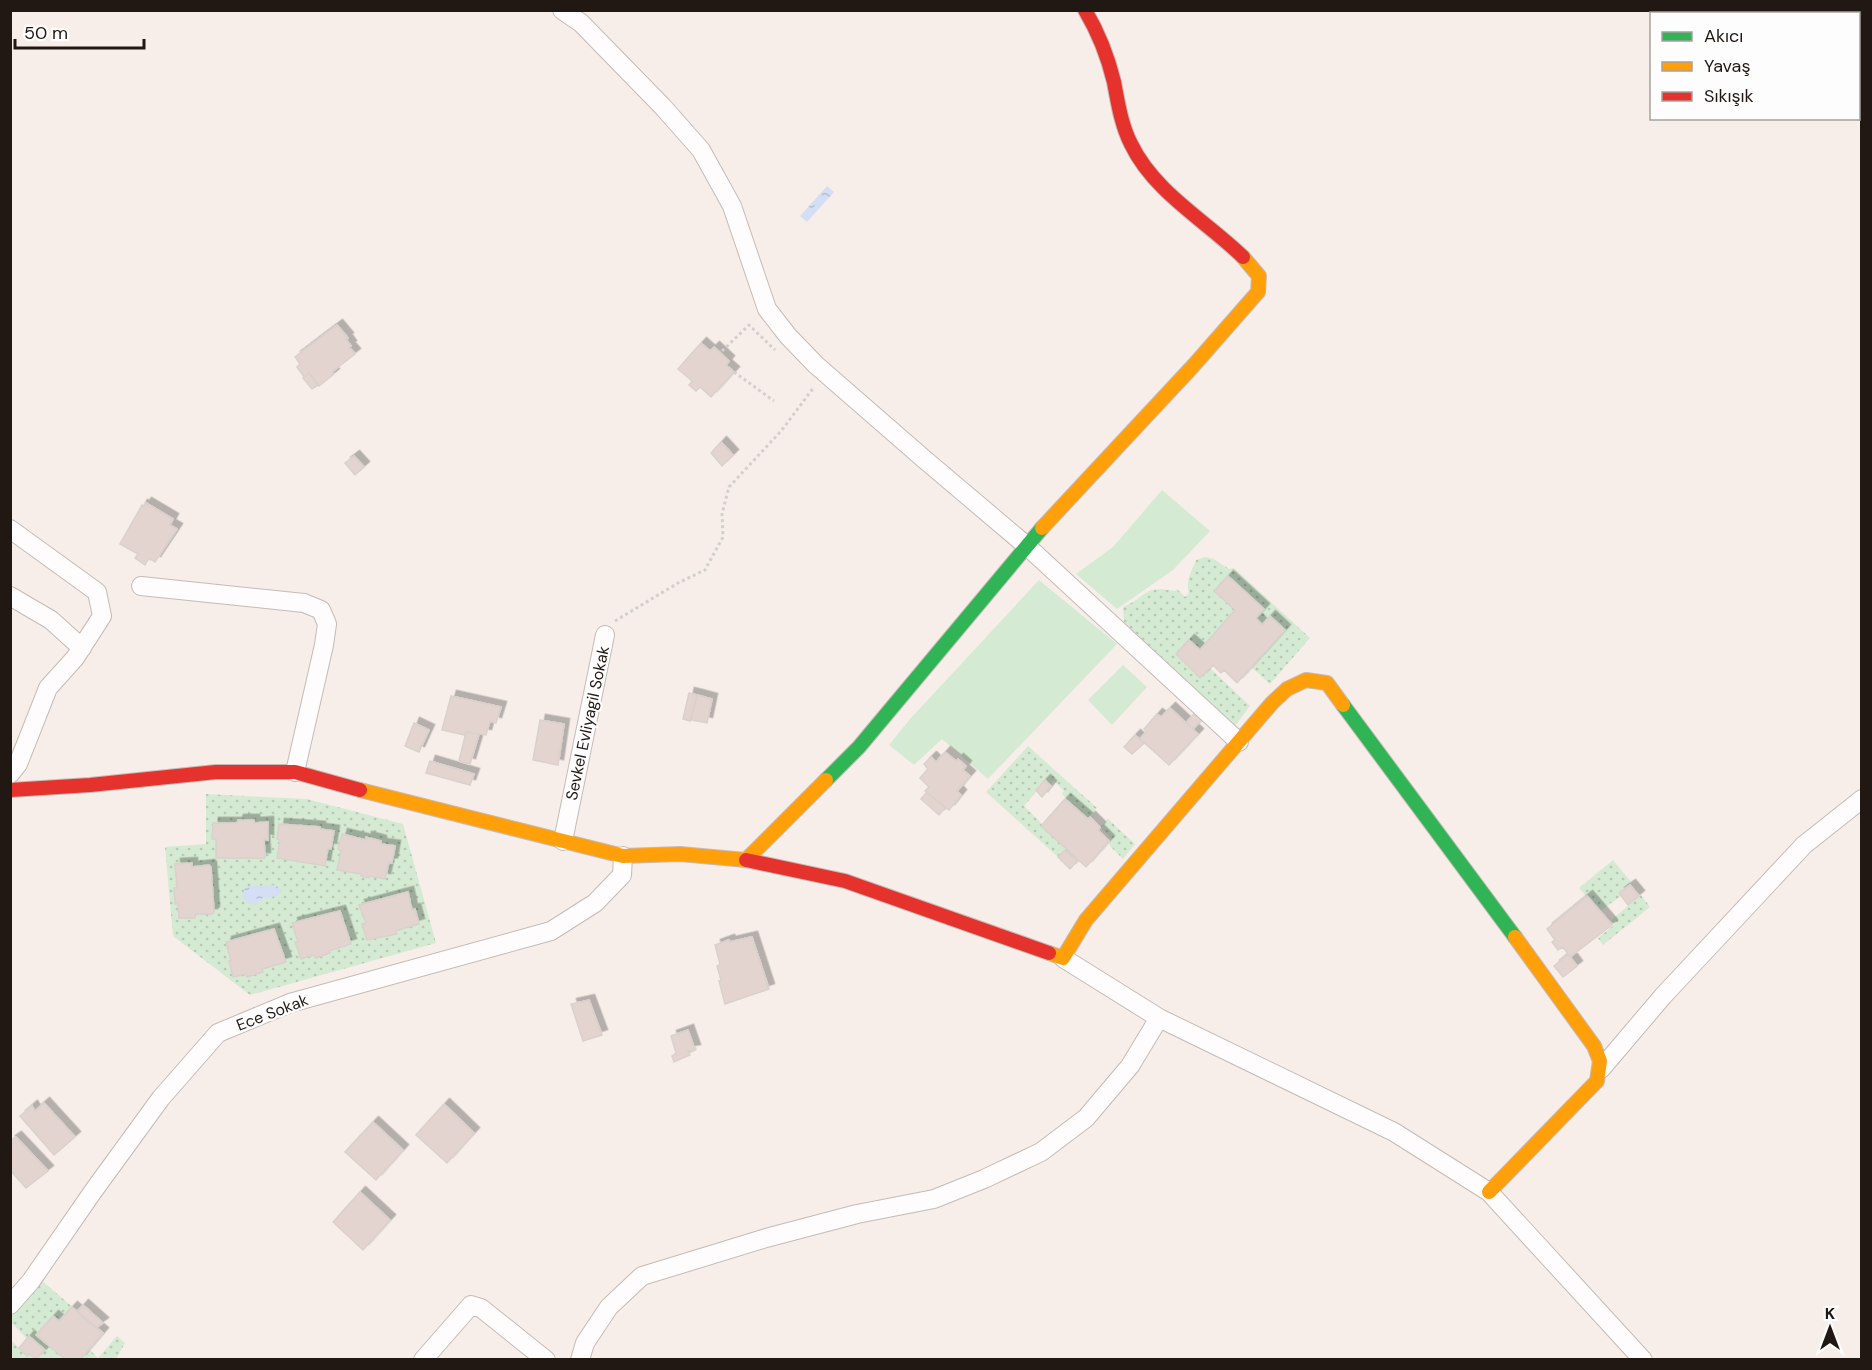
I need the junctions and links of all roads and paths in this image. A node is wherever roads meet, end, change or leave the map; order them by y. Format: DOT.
graph roads {
  1 [pos="562,10"];
  2 [pos="1085,10"];
  3 [pos="586,17"];
  4 [pos="722,351"];
  5 [pos="783,357"];
  6 [pos="816,365"];
  7 [pos="734,372"];
  8 [pos="774,401"];
  9 [pos="10,529"];
  10 [pos="1028,547"];
  11 [pos="141,586"];
  12 [pos="10,596"];
  13 [pos="605,635"];
  14 [pos="82,648"];
  15 [pos="1239,742"];
  16 [pos="295,772"];
  17 [pos="10,774"];
  18 [pos="10,790"];
  19 [pos="1862,799"];
  20 [pos="563,841"];
  21 [pos="623,856"];
  22 [pos="746,860"];
  23 [pos="1062,958"];
  24 [pos="1159,1018"];
  25 [pos="1601,1069"];
  26 [pos="1489,1192"];
  27 [pos="10,1305"];
  28 [pos="423,1359"];
  29 [pos="546,1359"];
  30 [pos="580,1359"];
  31 [pos="1643,1359"];
  1 -- 3 [label="street"];
  2 -- 10 [label="street"];
  3 -- 6 [label="street"];
  4 -- 5 [label="path"];
  6 -- 10 [label="street"];
  6 -- 13 [label="path, Sevkel Evliyagil Sokak"];
  7 -- 8 [label="path"];
  9 -- 14 [label="street"];
  10 -- 15 [label="street"];
  10 -- 22 [label="street"];
  11 -- 16 [label="street"];
  12 -- 14 [label="street"];
  13 -- 20 [label="street, Sevkel Evliyagil Sokak"];
  14 -- 17 [label="street"];
  15 -- 23 [label="street"];
  15 -- 25 [label="street"];
  16 -- 18 [label="street"];
  16 -- 20 [label="street"];
  19 -- 25 [label="street"];
  20 -- 21 [label="street"];
  21 -- 22 [label="street"];
  21 -- 27 [label="street, Ece Sokak"];
  22 -- 23 [label="street"];
  23 -- 24 [label="street"];
  24 -- 26 [label="street"];
  24 -- 30 [label="street"];
  25 -- 26 [label="street"];
  26 -- 31 [label="street"];
  28 -- 29 [label="street"];
}
